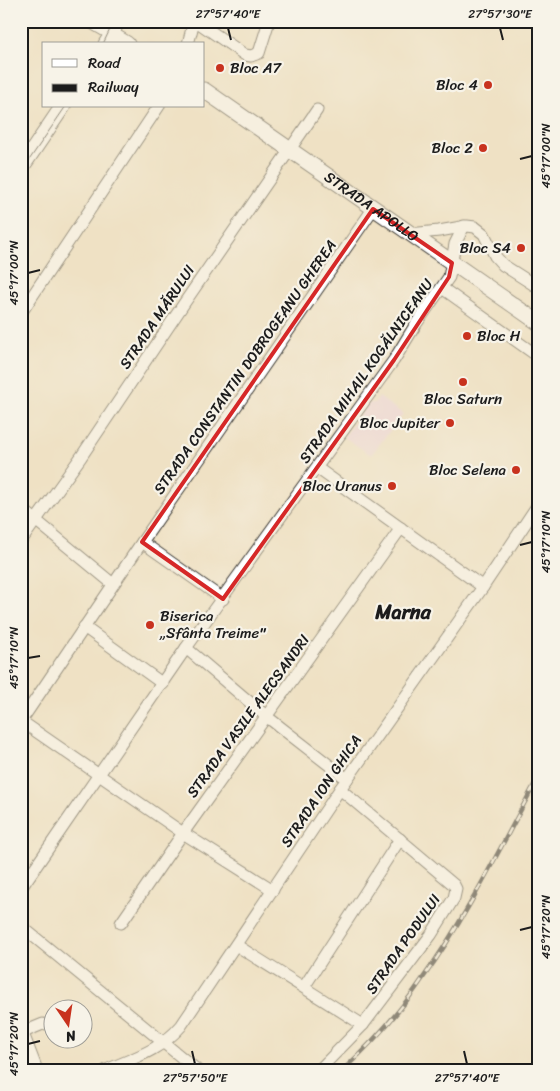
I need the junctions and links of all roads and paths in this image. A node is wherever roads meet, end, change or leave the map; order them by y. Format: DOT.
graph roads {
  1 [pos="88,21"];
  2 [pos="195,21"];
  3 [pos="269,21"];
  4 [pos="111,33"];
  5 [pos="125,42"];
  6 [pos="189,42"];
  7 [pos="205,91"];
  8 [pos="62,108"];
  9 [pos="158,108"];
  10 [pos="317,110"];
  11 [pos="290,150"];
  12 [pos="21,168"];
  13 [pos="373,209"];
  14 [pos="464,226"];
  15 [pos="410,234"];
  16 [pos="452,263"];
  17 [pos="442,288"];
  18 [pos="539,288"];
  19 [pos="21,313"];
  20 [pos="539,323"];
  21 [pos="539,357"];
  22 [pos="317,468"];
  23 [pos="539,503"];
  24 [pos="21,508"];
  25 [pos="35,520"];
  26 [pos="401,528"];
  27 [pos="21,541"];
  28 [pos="142,542"];
  29 [pos="113,584"];
  30 [pos="483,587"];
  31 [pos="223,599"];
  32 [pos="84,627"];
  33 [pos="186,648"];
  34 [pos="163,684"];
  35 [pos="266,716"];
  36 [pos="21,721"];
  37 [pos="100,774"];
  38 [pos="343,784"];
  39 [pos="183,833"];
  40 [pos="400,839"];
  41 [pos="21,888"];
  42 [pos="273,890"];
  43 [pos="121,923"];
  44 [pos="21,926"];
  45 [pos="236,946"];
  46 [pos="304,987"];
  47 [pos="42,1024"];
  48 [pos="363,1025"];
  49 [pos="164,1044"];
  50 [pos="37,1070"];
  51 [pos="106,1070"];
  52 [pos="197,1070"];
  53 [pos="319,1070"];
  1 -- 4 [label="street"];
  2 -- 3 [label="street"];
  2 -- 6 [label="street"];
  4 -- 5 [label="main road"];
  7 -- 11 [label="main road, STRADA APOLLO"];
  8 -- 12 [label="main road"];
  9 -- 19 [label="street"];
  10 -- 11 [label="street, STRADA MĂRULUI"];
  11 -- 13 [label="main road, STRADA APOLLO"];
  11 -- 25 [label="street, STRADA MĂRULUI"];
  13 -- 15 [label="main road, STRADA APOLLO"];
  13 -- 28 [label="street, STRADA CONSTANTIN DOBROGEANU GHEREA"];
  14 -- 15 [label="street"];
  14 -- 16 [label="street, STRADA MIHAIL KOGĂLNICEANU"];
  14 -- 18 [label="street"];
  15 -- 16 [label="main road, STRADA APOLLO"];
  16 -- 17 [label="street, STRADA MIHAIL KOGĂLNICEANU"];
  16 -- 20 [label="main road, STRADA APOLLO"];
  17 -- 21 [label="street"];
  17 -- 22 [label="street, STRADA MIHAIL KOGĂLNICEANU"];
  22 -- 26 [label="street"];
  22 -- 31 [label="street, STRADA MIHAIL KOGĂLNICEANU"];
  23 -- 30 [label="street, STRADA ION GHICA"];
  24 -- 25 [label="street"];
  25 -- 27 [label="street, STRADA MĂRULUI"];
  25 -- 29 [label="street"];
  26 -- 30 [label="street"];
  26 -- 35 [label="street, STRADA VASILE ALECSANDRI"];
  28 -- 29 [label="street, STRADA CONSTANTIN DOBROGEANU GHEREA"];
  28 -- 31 [label="street"];
  29 -- 32 [label="street, STRADA CONSTANTIN DOBROGEANU GHEREA"];
  30 -- 38 [label="street, STRADA ION GHICA"];
  31 -- 33 [label="street, STRADA MIHAIL KOGĂLNICEANU"];
  32 -- 34 [label="street"];
  32 -- 36 [label="street"];
  33 -- 34 [label="street, STRADA MIHAIL KOGĂLNICEANU"];
  33 -- 35 [label="street, STRADA PODULUI"];
  34 -- 37 [label="street"];
  35 -- 38 [label="street, STRADA PODULUI"];
  35 -- 39 [label="street, STRADA VASILE ALECSANDRI"];
  36 -- 37 [label="street"];
  37 -- 39 [label="street"];
  37 -- 41 [label="street"];
  38 -- 40 [label="street, STRADA PODULUI"];
  38 -- 42 [label="street, STRADA ION GHICA"];
  39 -- 42 [label="street"];
  39 -- 43 [label="street, STRADA VASILE ALECSANDRI"];
  40 -- 46 [label="street"];
  40 -- 48 [label="street, STRADA PODULUI"];
  42 -- 45 [label="street, STRADA ION GHICA"];
  44 -- 49 [label="street"];
  45 -- 46 [label="street"];
  45 -- 49 [label="street, STRADA ION GHICA"];
  46 -- 48 [label="street"];
  47 -- 50 [label="street"];
  48 -- 53 [label="street, STRADA PODULUI"];
  49 -- 51 [label="street, STRADA ION GHICA"];
  49 -- 52 [label="street"];
}
